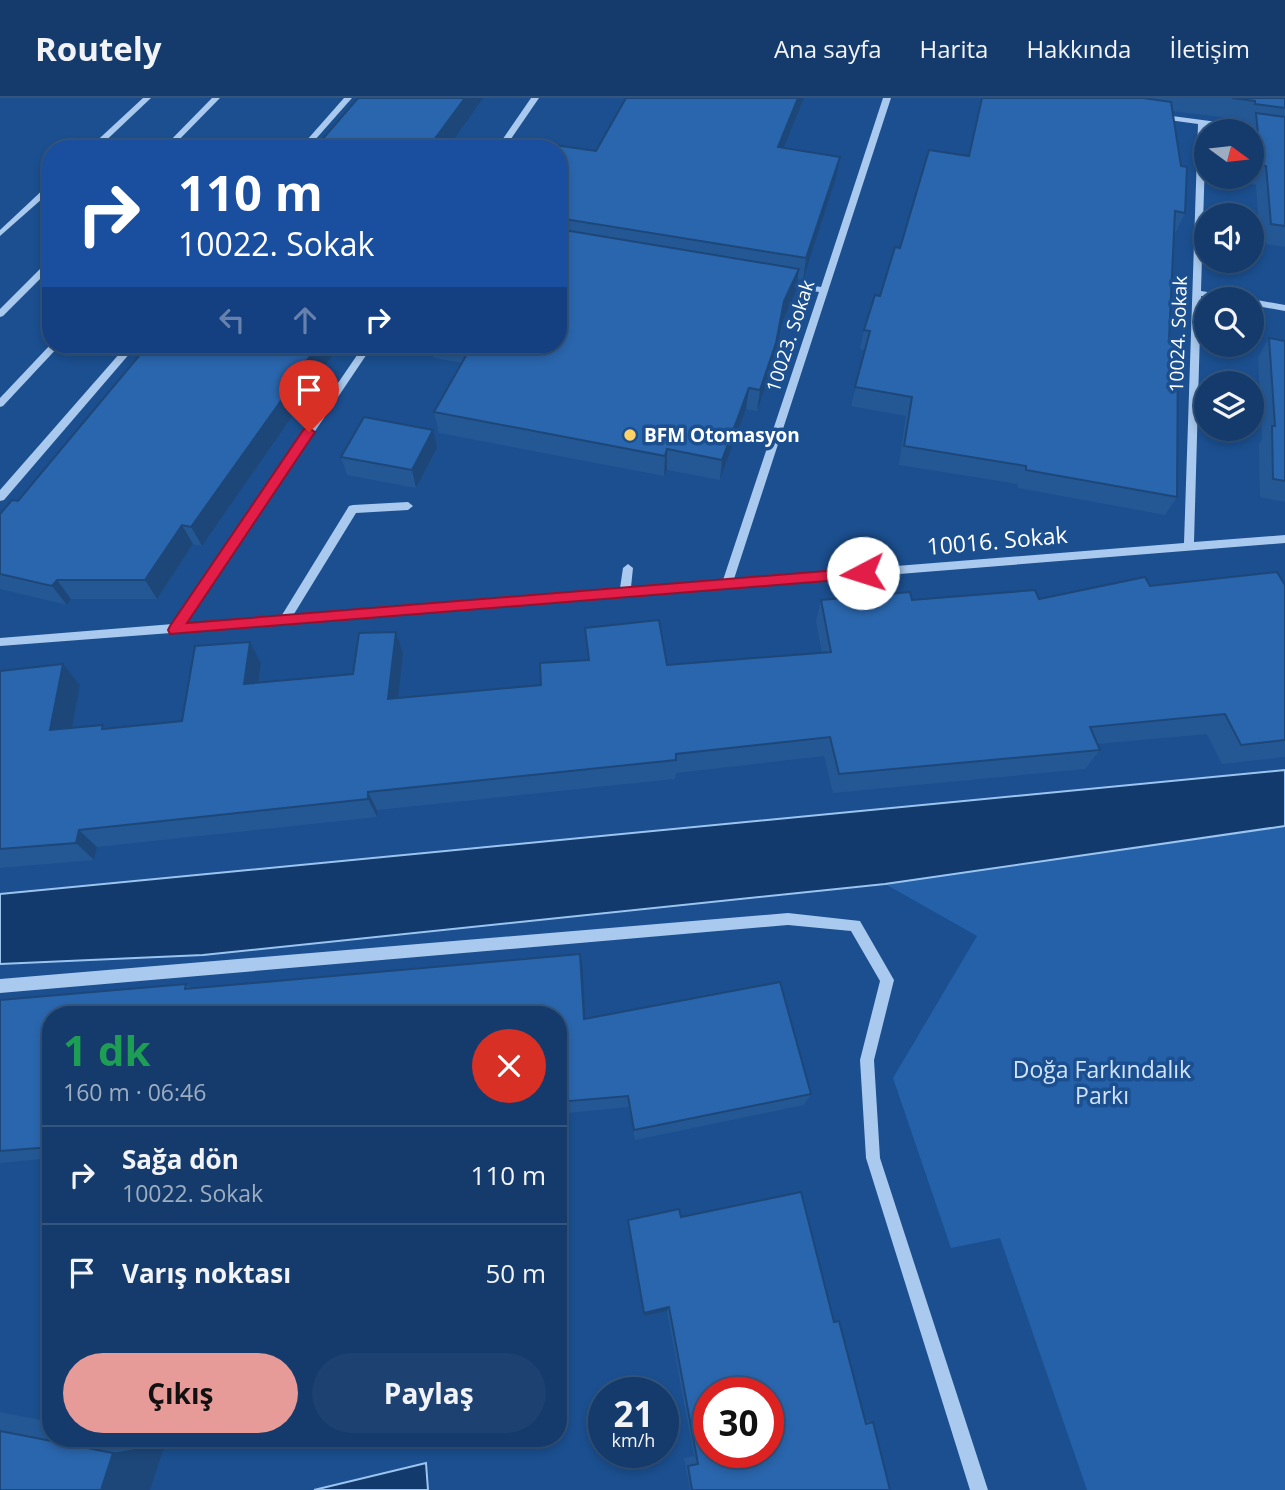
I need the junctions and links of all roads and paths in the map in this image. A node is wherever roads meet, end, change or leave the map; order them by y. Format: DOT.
graph roads {
  1 [pos="146,98"];
  2 [pos="216,98"];
  3 [pos="348,98"];
  4 [pos="535,98"];
  5 [pos="887,98"];
  6 [pos="1149,115"];
  7 [pos="1194,121"];
  8 [pos="1264,130"];
  9 [pos="1285,133"];
  10 [pos="102,140"];
  11 [pos="175,140"];
  12 [pos="311,140"];
  13 [pos="506,140"];
  14 [pos="1200,189"];
  15 [pos="42,195"];
  16 [pos="0,234"];
  17 [pos="42,272"];
  18 [pos="771,281"];
  19 [pos="1197,287"];
  20 [pos="824,290"];
  21 [pos="1264,304"];
  22 [pos="1285,308"];
  23 [pos="0,314"];
  24 [pos="47,354"];
  25 [pos="124,354"];
  26 [pos="362,354"];
  27 [pos="1195,357"];
  28 [pos="0,404"];
  29 [pos="0,497"];
  30 [pos="408,506"];
  31 [pos="1285,539"];
  32 [pos="1189,546"];
  33 [pos="628,568"];
  34 [pos="727,584"];
  35 [pos="625,593"];
  36 [pos="284,621"];
  37 [pos="175,630"];
  38 [pos="0,642"];
  39 [pos="0,986"];
  40 [pos="979,1490"];
  1 -- 10 [label="street"];
  2 -- 11 [label="street"];
  3 -- 12 [label="street"];
  4 -- 13 [label="street"];
  5 -- 20 [label="street, 10023. Sokak"];
  6 -- 7 [label="street"];
  8 -- 9 [label="street"];
  14 -- 19 [label="street, 10024. Sokak"];
  15 -- 16 [label="street"];
  17 -- 23 [label="street"];
  18 -- 20 [label="street"];
  20 -- 34 [label="street, 10023. Sokak"];
  21 -- 22 [label="street"];
  24 -- 28 [label="lane"];
  25 -- 29 [label="street"];
  26 -- 37 [label="street"];
  27 -- 32 [label="street, 10024. Sokak"];
  30 -- 36 [label="street"];
  31 -- 32 [label="street, 10016. Sokak"];
  32 -- 34 [label="street, 10016. Sokak"];
  33 -- 35 [label="street"];
  34 -- 35 [label="street, 10016. Sokak"];
  35 -- 36 [label="street, 10016. Sokak"];
  36 -- 37 [label="street, 10016. Sokak"];
  37 -- 38 [label="street, 10016. Sokak"];
  39 -- 40 [label="street"];
}
